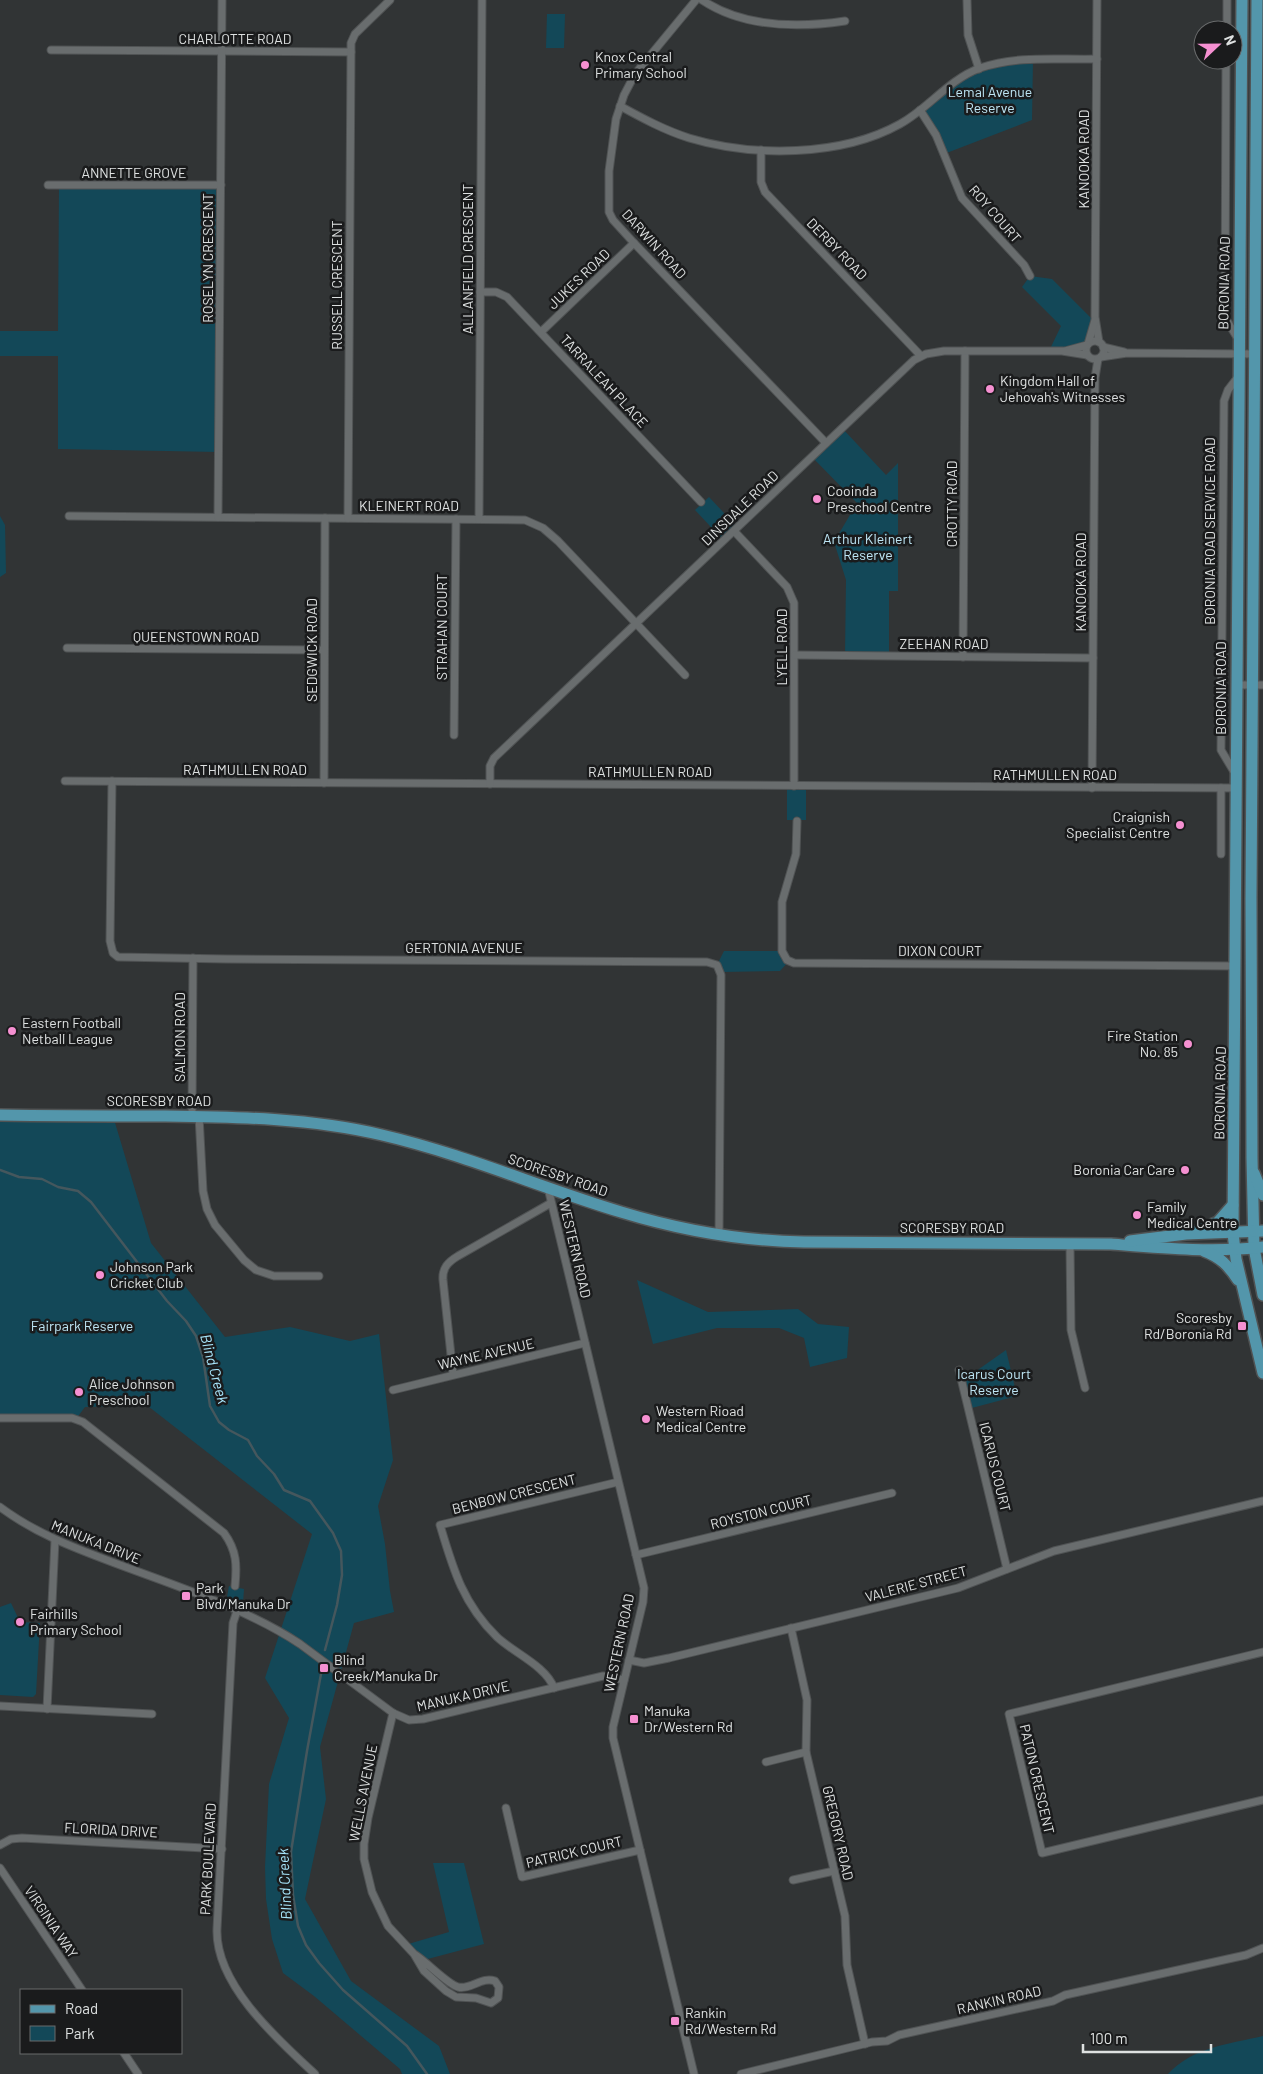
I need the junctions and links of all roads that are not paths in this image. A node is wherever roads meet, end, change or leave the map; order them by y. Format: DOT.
graph roads {
  1 [pos="222,0"];
  2 [pos="390,0"];
  3 [pos="482,0"];
  4 [pos="696,0"];
  5 [pos="702,0"];
  6 [pos="967,0"];
  7 [pos="1097,0"];
  8 [pos="1227,0"];
  9 [pos="1242,0"];
  10 [pos="1257,0"];
  11 [pos="1226,20"];
  12 [pos="845,21"];
  13 [pos="51,50"];
  14 [pos="221,52"];
  15 [pos="351,52"];
  16 [pos="1097,59"];
  17 [pos="979,69"];
  18 [pos="1226,70"];
  19 [pos="620,106"];
  20 [pos="920,110"];
  21 [pos="761,150"];
  22 [pos="48,185"];
  23 [pos="221,185"];
  24 [pos="634,243"];
  25 [pos="1030,276"];
  26 [pos="480,292"];
  27 [pos="1096,317"];
  28 [pos="541,332"];
  29 [pos="1238,339"];
  30 [pos="1088,345"];
  31 [pos="1101,345"];
  32 [pos="965,351"];
  33 [pos="1062,351"];
  34 [pos="1127,353"];
  35 [pos="1239,354"];
  36 [pos="1254,354"];
  37 [pos="921,356"];
  38 [pos="1094,357"];
  39 [pos="1239,377"];
  40 [pos="826,443"];
  41 [pos="701,502"];
  42 [pos="69,516"];
  43 [pos="218,517"];
  44 [pos="325,518"];
  45 [pos="348,518"];
  46 [pos="456,519"];
  47 [pos="479,519"];
  48 [pos="734,531"];
  49 [pos="636,623"];
  50 [pos="67,648"];
  51 [pos="324,650"];
  52 [pos="795,656"];
  53 [pos="963,657"];
  54 [pos="1093,658"];
  55 [pos="685,675"];
  56 [pos="1258,685"];
  57 [pos="1236,686"];
  58 [pos="454,735"];
  59 [pos="1236,776"];
  60 [pos="65,781"];
  61 [pos="112,781"];
  62 [pos="324,782"];
  63 [pos="490,784"];
  64 [pos="794,786"];
  65 [pos="1092,788"];
  66 [pos="1221,788"];
  67 [pos="1236,788"];
  68 [pos="1252,788"];
  69 [pos="797,821"];
  70 [pos="1221,854"];
  71 [pos="193,958"];
  72 [pos="1236,966"];
  73 [pos="0,1115"];
  74 [pos="196,1116"];
  75 [pos="1252,1167"];
  76 [pos="548,1188"];
  77 [pos="1263,1195"];
  78 [pos="551,1203"];
  79 [pos="1233,1205"];
  80 [pos="1258,1231"];
  81 [pos="1233,1233"];
  82 [pos="719,1234"];
  83 [pos="1186,1234"];
  84 [pos="1070,1244"];
  85 [pos="1110,1244"];
  86 [pos="1259,1247"];
  87 [pos="1197,1249"];
  88 [pos="1235,1249"];
  89 [pos="319,1276"];
  90 [pos="1242,1286"];
  91 [pos="1263,1295"];
  92 [pos="585,1343"];
  93 [pos="959,1370"];
  94 [pos="1263,1373"];
  95 [pos="453,1374"];
  96 [pos="1086,1388"];
  97 [pos="393,1390"];
  98 [pos="0,1418"];
  99 [pos="618,1482"];
  100 [pos="892,1493"];
  101 [pos="1263,1501"];
  102 [pos="0,1507"];
  103 [pos="55,1540"];
  104 [pos="636,1555"];
  105 [pos="1007,1569"];
  106 [pos="235,1586"];
  107 [pos="237,1611"];
  108 [pos="791,1628"];
  109 [pos="1263,1652"];
  110 [pos="629,1660"];
  111 [pos="624,1680"];
  112 [pos="554,1688"];
  113 [pos="0,1706"];
  114 [pos="46,1709"];
  115 [pos="393,1713"];
  116 [pos="152,1714"];
  117 [pos="806,1752"];
  118 [pos="766,1762"];
  119 [pos="1263,1800"];
  120 [pos="506,1808"];
  121 [pos="0,1845"];
  122 [pos="222,1848"];
  123 [pos="640,1850"];
  124 [pos="0,1868"];
  125 [pos="834,1871"];
  126 [pos="793,1880"];
  127 [pos="1263,1948"];
  128 [pos="414,1954"];
  129 [pos="81,1989"];
  130 [pos="865,2044"];
  131 [pos="125,2054"];
  132 [pos="772,2070"];
  133 [pos="138,2074"];
  134 [pos="314,2074"];
  135 [pos="694,2074"];
  136 [pos="741,2074"];
  1 -- 14 [label="street, ROSELYN CRESCENT"];
  2 -- 15 [label="street"];
  3 -- 26 [label="street, ALLANFIELD CRESCENT"];
  4 -- 19 [label="street, DARWIN ROAD"];
  5 -- 12 [label="street"];
  6 -- 17 [label="street"];
  7 -- 16 [label="street, KANOOKA ROAD"];
  8 -- 11 [label="street"];
  9 -- 29 [label="main road, BORONIA ROAD"];
  10 -- 36 [label="main road"];
  13 -- 14 [label="street, CHARLOTTE ROAD"];
  14 -- 15 [label="street, CHARLOTTE ROAD"];
  14 -- 23 [label="street, ROSELYN CRESCENT"];
  15 -- 45 [label="street, RUSSELL CRESCENT"];
  16 -- 17 [label="street"];
  16 -- 27 [label="street, KANOOKA ROAD"];
  17 -- 20 [label="street"];
  18 -- 29 [label="street"];
  19 -- 21 [label="street"];
  19 -- 24 [label="street, DARWIN ROAD"];
  20 -- 21 [label="street"];
  20 -- 25 [label="street, ROY COURT"];
  21 -- 37 [label="street, DERBY ROAD"];
  22 -- 23 [label="street, ANNETTE GROVE"];
  23 -- 43 [label="street, ROSELYN CRESCENT"];
  24 -- 28 [label="street, JUKES ROAD"];
  24 -- 40 [label="street, DARWIN ROAD"];
  26 -- 28 [label="street, TARRALEAH PLACE"];
  26 -- 47 [label="street, ALLANFIELD CRESCENT"];
  27 -- 30 [label="street, KANOOKA ROAD"];
  27 -- 31 [label="street, KANOOKA ROAD"];
  28 -- 41 [label="street, TARRALEAH PLACE"];
  29 -- 35 [label="main road, BORONIA ROAD"];
  30 -- 31 [label="street, DINSDALE ROAD"];
  30 -- 33 [label="street, DINSDALE ROAD"];
  30 -- 38 [label="street, KANOOKA ROAD"];
  31 -- 34 [label="street, DINSDALE ROAD"];
  31 -- 38 [label="street, KANOOKA ROAD"];
  32 -- 33 [label="street, DINSDALE ROAD"];
  32 -- 37 [label="street, DINSDALE ROAD"];
  32 -- 53 [label="street, CROTTY ROAD"];
  33 -- 38 [label="street, DINSDALE ROAD"];
  34 -- 35 [label="street, DINSDALE ROAD"];
  34 -- 38 [label="street, DINSDALE ROAD"];
  35 -- 36 [label="street, DINSDALE ROAD"];
  35 -- 39 [label="main road, BORONIA ROAD"];
  36 -- 56 [label="main road"];
  37 -- 40 [label="street, DINSDALE ROAD"];
  38 -- 54 [label="street, KANOOKA ROAD"];
  39 -- 57 [label="main road, BORONIA ROAD"];
  39 -- 59 [label="street, BORONIA ROAD SERVICE ROAD"];
  40 -- 48 [label="street, DINSDALE ROAD"];
  42 -- 43 [label="street, KLEINERT ROAD"];
  43 -- 44 [label="street, KLEINERT ROAD"];
  44 -- 45 [label="street, KLEINERT ROAD"];
  44 -- 51 [label="street, SEDGWICK ROAD"];
  45 -- 46 [label="street, KLEINERT ROAD"];
  46 -- 47 [label="street, KLEINERT ROAD"];
  46 -- 58 [label="street, STRAHAN COURT"];
  47 -- 49 [label="street, KLEINERT ROAD"];
  48 -- 49 [label="street, DINSDALE ROAD"];
  48 -- 52 [label="street, LYELL ROAD"];
  49 -- 55 [label="street, KLEINERT ROAD"];
  49 -- 63 [label="street, DINSDALE ROAD"];
  50 -- 51 [label="street, QUEENSTOWN ROAD"];
  51 -- 62 [label="street, SEDGWICK ROAD"];
  52 -- 53 [label="street, ZEEHAN ROAD"];
  52 -- 64 [label="street, LYELL ROAD"];
  53 -- 54 [label="street, ZEEHAN ROAD"];
  54 -- 65 [label="street, KANOOKA ROAD"];
  56 -- 57 [label="street"];
  56 -- 68 [label="main road"];
  57 -- 59 [label="main road, BORONIA ROAD"];
  59 -- 67 [label="main road, BORONIA ROAD"];
  60 -- 61 [label="street, RATHMULLEN ROAD"];
  61 -- 62 [label="street, RATHMULLEN ROAD"];
  61 -- 71 [label="street, GERTONIA AVENUE"];
  62 -- 63 [label="street, RATHMULLEN ROAD"];
  63 -- 64 [label="street, RATHMULLEN ROAD"];
  64 -- 65 [label="street, RATHMULLEN ROAD"];
  65 -- 66 [label="street, RATHMULLEN ROAD"];
  66 -- 67 [label="street, RATHMULLEN ROAD"];
  66 -- 70 [label="street"];
  67 -- 68 [label="main road"];
  67 -- 72 [label="main road, BORONIA ROAD"];
  68 -- 75 [label="main road"];
  69 -- 72 [label="street, DIXON COURT"];
  71 -- 74 [label="street, SALMON ROAD"];
  71 -- 82 [label="street, GERTONIA AVENUE"];
  72 -- 79 [label="main road, BORONIA ROAD"];
  73 -- 74 [label="main road, SCORESBY ROAD"];
  74 -- 76 [label="main road, SCORESBY ROAD"];
  74 -- 89 [label="street, SALMON ROAD"];
  75 -- 77 [label="main road"];
  75 -- 80 [label="main road"];
  76 -- 78 [label="street, WESTERN ROAD"];
  76 -- 82 [label="main road, SCORESBY ROAD"];
  78 -- 92 [label="street, WESTERN ROAD"];
  78 -- 95 [label="street"];
  79 -- 81 [label="main road, BORONIA ROAD"];
  79 -- 83 [label="main road"];
  80 -- 81 [label="main road, SCORESBY ROAD"];
  80 -- 86 [label="main road"];
  81 -- 83 [label="main road, SCORESBY ROAD"];
  81 -- 88 [label="main road, BORONIA ROAD"];
  82 -- 84 [label="main road, SCORESBY ROAD"];
  83 -- 85 [label="main road, SCORESBY ROAD"];
  84 -- 85 [label="main road, SCORESBY ROAD"];
  84 -- 96 [label="street"];
  85 -- 87 [label="main road, SCORESBY ROAD"];
  86 -- 88 [label="main road, SCORESBY ROAD"];
  86 -- 91 [label="main road"];
  87 -- 88 [label="main road, SCORESBY ROAD"];
  87 -- 90 [label="main road"];
  88 -- 90 [label="main road, BORONIA ROAD"];
  90 -- 94 [label="main road, BORONIA ROAD"];
  92 -- 95 [label="street, WAYNE AVENUE"];
  92 -- 99 [label="street, WESTERN ROAD"];
  93 -- 105 [label="street, ICARUS COURT"];
  95 -- 97 [label="street, WAYNE AVENUE"];
  98 -- 106 [label="street"];
  99 -- 104 [label="street, WESTERN ROAD"];
  99 -- 112 [label="street, BENBOW CRESCENT"];
  100 -- 104 [label="street, ROYSTON COURT"];
  101 -- 105 [label="street, VALERIE STREET"];
  102 -- 103 [label="street, MANUKA DRIVE"];
  103 -- 107 [label="street, MANUKA DRIVE"];
  103 -- 114 [label="street"];
  104 -- 110 [label="street, WESTERN ROAD"];
  105 -- 108 [label="street, VALERIE STREET"];
  107 -- 115 [label="street, MANUKA DRIVE"];
  107 -- 122 [label="street, PARK BOULEVARD"];
  108 -- 110 [label="street, VALERIE STREET"];
  108 -- 117 [label="street, GREGORY ROAD"];
  109 -- 119 [label="street, PATON CRESCENT"];
  110 -- 111 [label="street, WESTERN ROAD"];
  111 -- 112 [label="street, MANUKA DRIVE"];
  111 -- 123 [label="street, WESTERN ROAD"];
  112 -- 115 [label="street, MANUKA DRIVE"];
  113 -- 114 [label="street"];
  114 -- 116 [label="street"];
  115 -- 128 [label="street, WELLS AVENUE"];
  117 -- 118 [label="street"];
  117 -- 125 [label="street, GREGORY ROAD"];
  120 -- 123 [label="street, PATRICK COURT"];
  121 -- 122 [label="street, FLORIDA DRIVE"];
  122 -- 134 [label="street, PARK BOULEVARD"];
  123 -- 135 [label="street, WESTERN ROAD"];
  124 -- 129 [label="street, VIRGINIA WAY"];
  125 -- 126 [label="street"];
  125 -- 130 [label="street, GREGORY ROAD"];
  127 -- 130 [label="street, RANKIN ROAD"];
  128 -- 128 [label="street, WELLS AVENUE"];
  130 -- 132 [label="street, RANKIN ROAD"];
  131 -- 133 [label="street"];
  132 -- 136 [label="street, RANKIN ROAD"];
}
